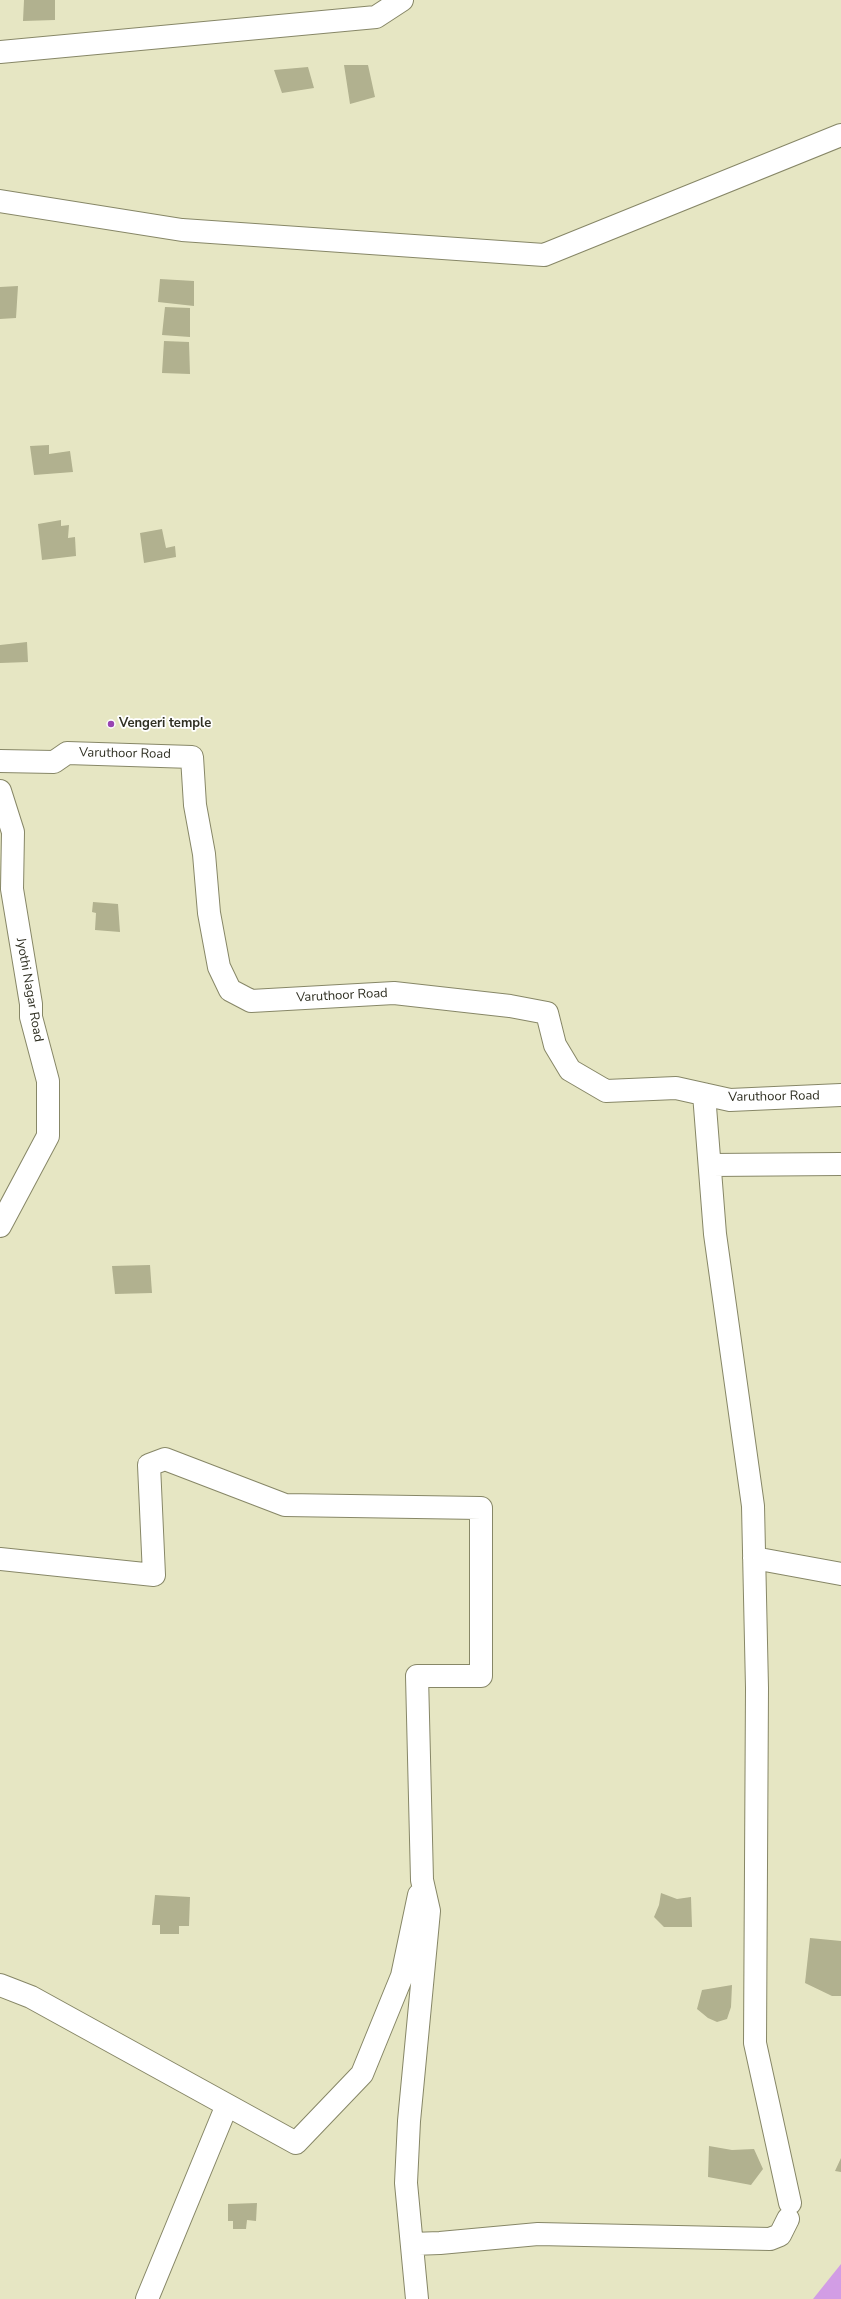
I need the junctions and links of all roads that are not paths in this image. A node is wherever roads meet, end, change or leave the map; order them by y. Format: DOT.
graph roads {
  1 [pos="402,0"];
  2 [pos="0,52"];
  3 [pos="841,135"];
  4 [pos="0,200"];
  5 [pos="0,761"];
  6 [pos="0,791"];
  7 [pos="704,1094"];
  8 [pos="841,1095"];
  9 [pos="841,1164"];
  10 [pos="711,1165"];
  11 [pos="0,1226"];
  12 [pos="754,1558"];
  13 [pos="0,1559"];
  14 [pos="841,1574"];
  15 [pos="422,1880"];
  16 [pos="0,1986"];
  17 [pos="227,2105"];
  18 [pos="412,2244"];
  19 [pos="147,2299"];
  20 [pos="417,2299"];
  1 -- 2 [label="street"];
  3 -- 4 [label="street"];
  5 -- 7 [label="street, Varuthoor Road"];
  6 -- 11 [label="street, Jyothi Nagar Road"];
  7 -- 8 [label="street, Varuthoor Road"];
  7 -- 10 [label="street"];
  9 -- 10 [label="street"];
  10 -- 12 [label="street"];
  12 -- 14 [label="street"];
  12 -- 18 [label="street"];
  13 -- 15 [label="street"];
  15 -- 17 [label="street"];
  15 -- 18 [label="street"];
  16 -- 17 [label="street"];
  17 -- 19 [label="street"];
  18 -- 20 [label="street"];
}
